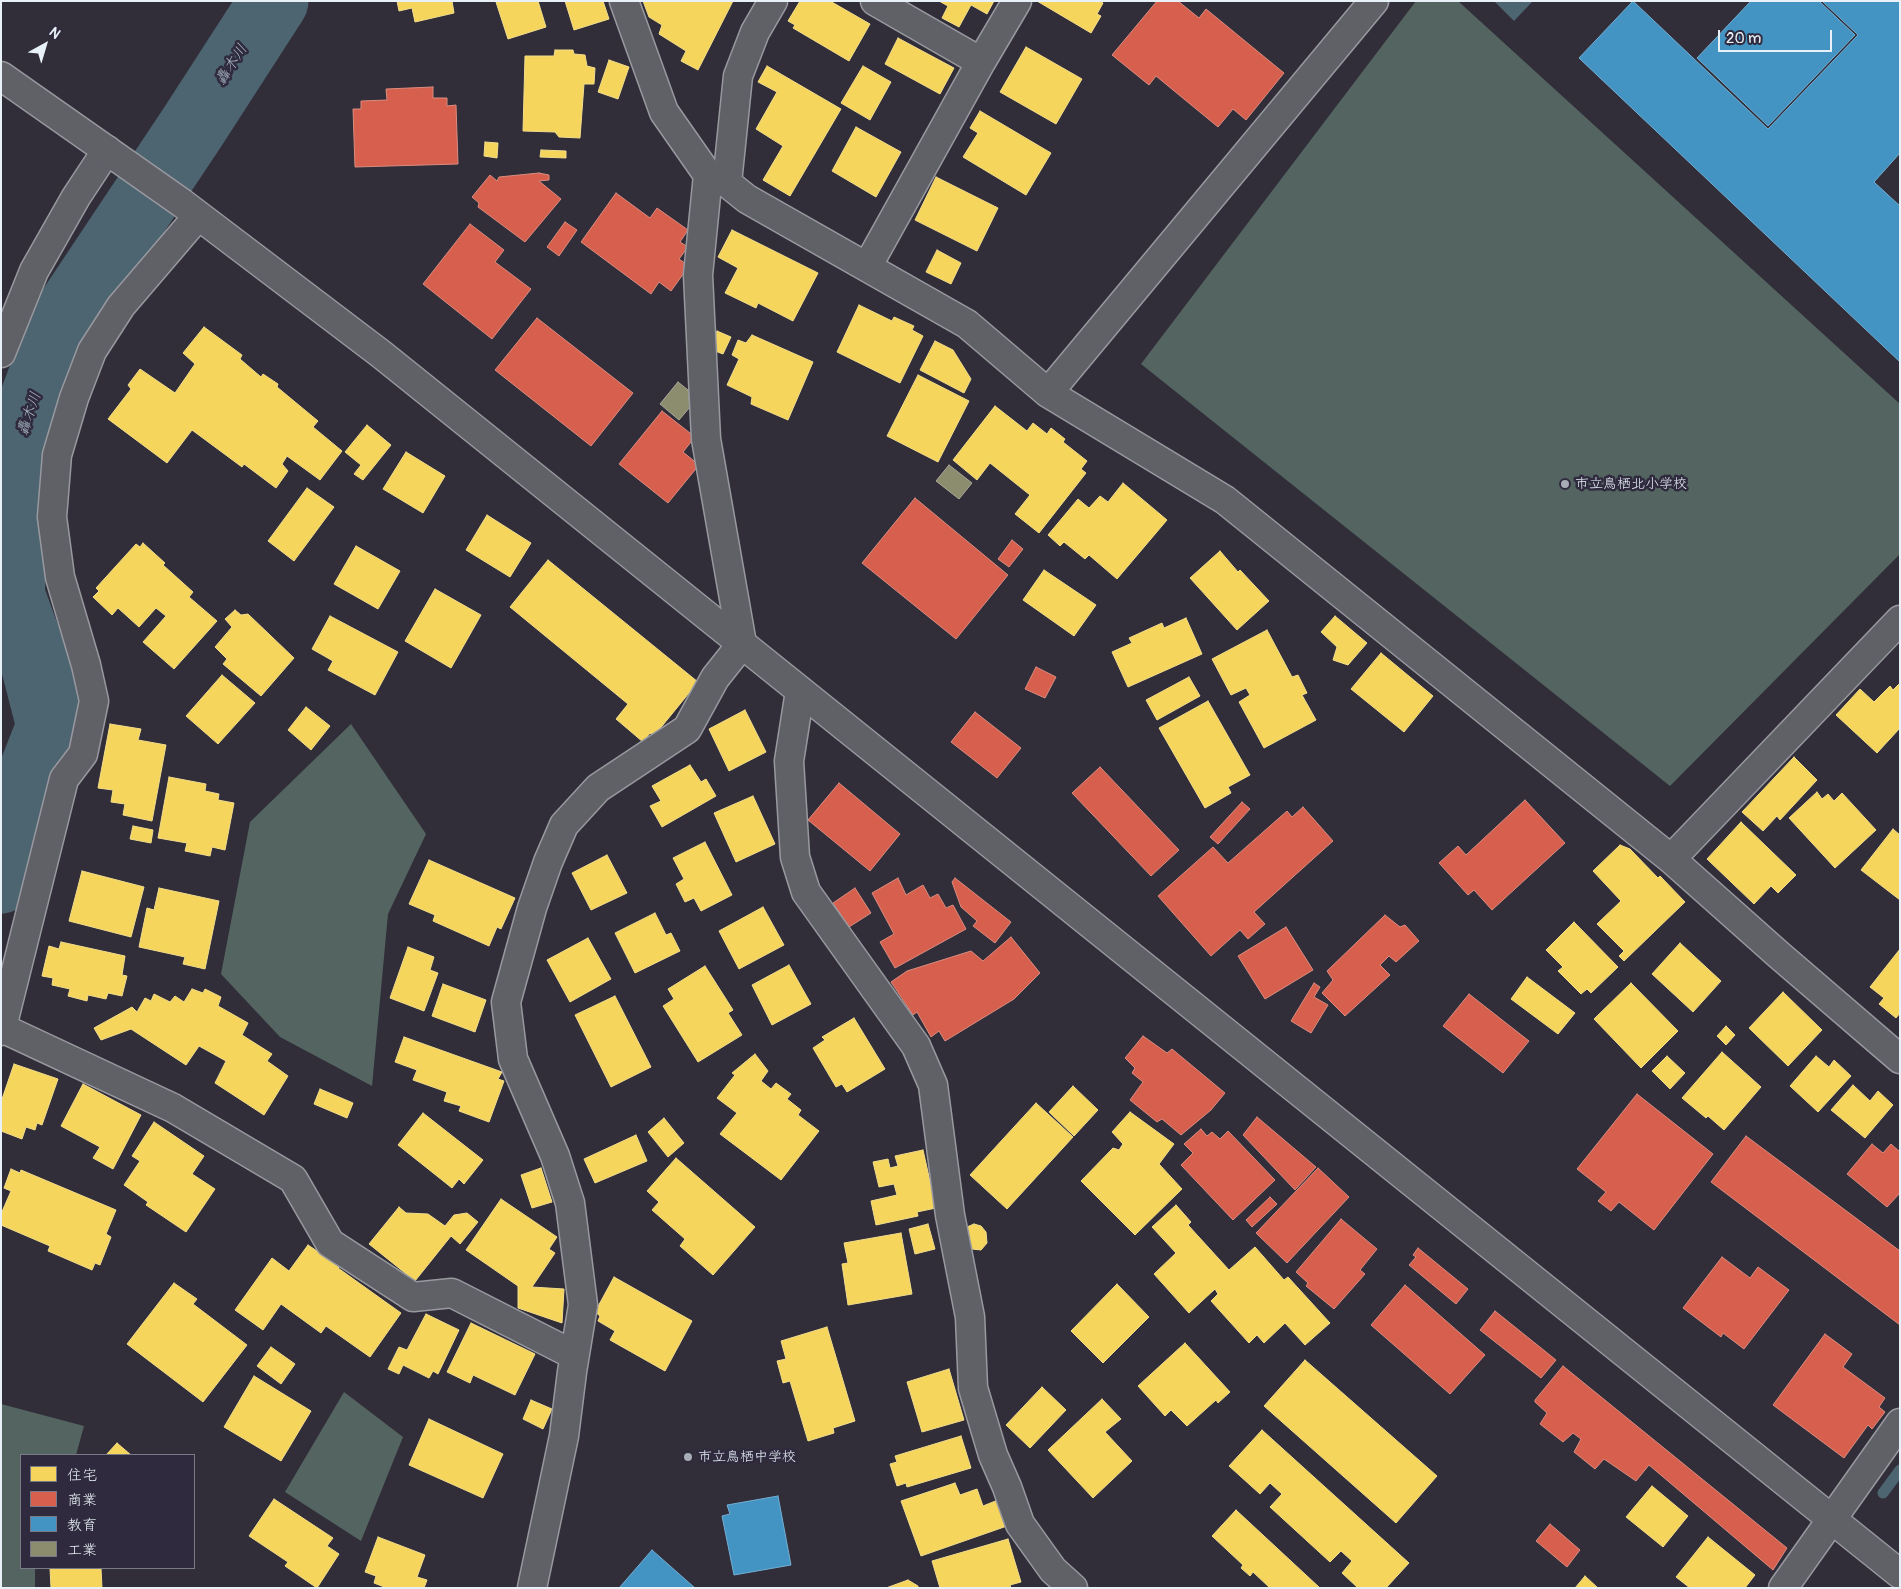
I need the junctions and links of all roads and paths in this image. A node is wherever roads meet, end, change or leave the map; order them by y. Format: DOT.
graph roads {
  1 [pos="624,1"];
  2 [pos="773,1"];
  3 [pos="875,1"];
  4 [pos="1017,1"];
  5 [pos="1374,1"];
  6 [pos="981,62"];
  7 [pos="1,76"];
  8 [pos="112,154"];
  9 [pos="718,179"];
  10 [pos="190,210"];
  11 [pos="867,267"];
  12 [pos="1,353"];
  13 [pos="1048,393"];
  14 [pos="1900,620"];
  15 [pos="742,644"];
  16 [pos="800,691"];
  17 [pos="1671,859"];
  18 [pos="2,1029"];
  19 [pos="1900,1058"];
  20 [pos="574,1355"];
  21 [pos="1900,1423"];
  22 [pos="1831,1518"];
  23 [pos="1900,1574"];
  24 [pos="532,1588"];
  25 [pos="1073,1588"];
  26 [pos="1783,1588"];
  1 -- 9 [label="street"];
  2 -- 9 [label="street"];
  3 -- 6 [label="street"];
  4 -- 6 [label="street"];
  5 -- 13 [label="street"];
  6 -- 11 [label="street"];
  7 -- 8 [label="street"];
  8 -- 10 [label="street"];
  8 -- 12 [label="street"];
  9 -- 11 [label="street"];
  9 -- 15 [label="street"];
  10 -- 15 [label="street"];
  10 -- 18 [label="street"];
  11 -- 13 [label="street"];
  13 -- 17 [label="street"];
  14 -- 17 [label="street"];
  15 -- 16 [label="street"];
  15 -- 20 [label="street"];
  16 -- 22 [label="street"];
  16 -- 25 [label="street"];
  17 -- 19 [label="street"];
  18 -- 20 [label="street"];
  20 -- 24 [label="street"];
  21 -- 22 [label="street"];
  22 -- 23 [label="street"];
  22 -- 26 [label="street"];
}
